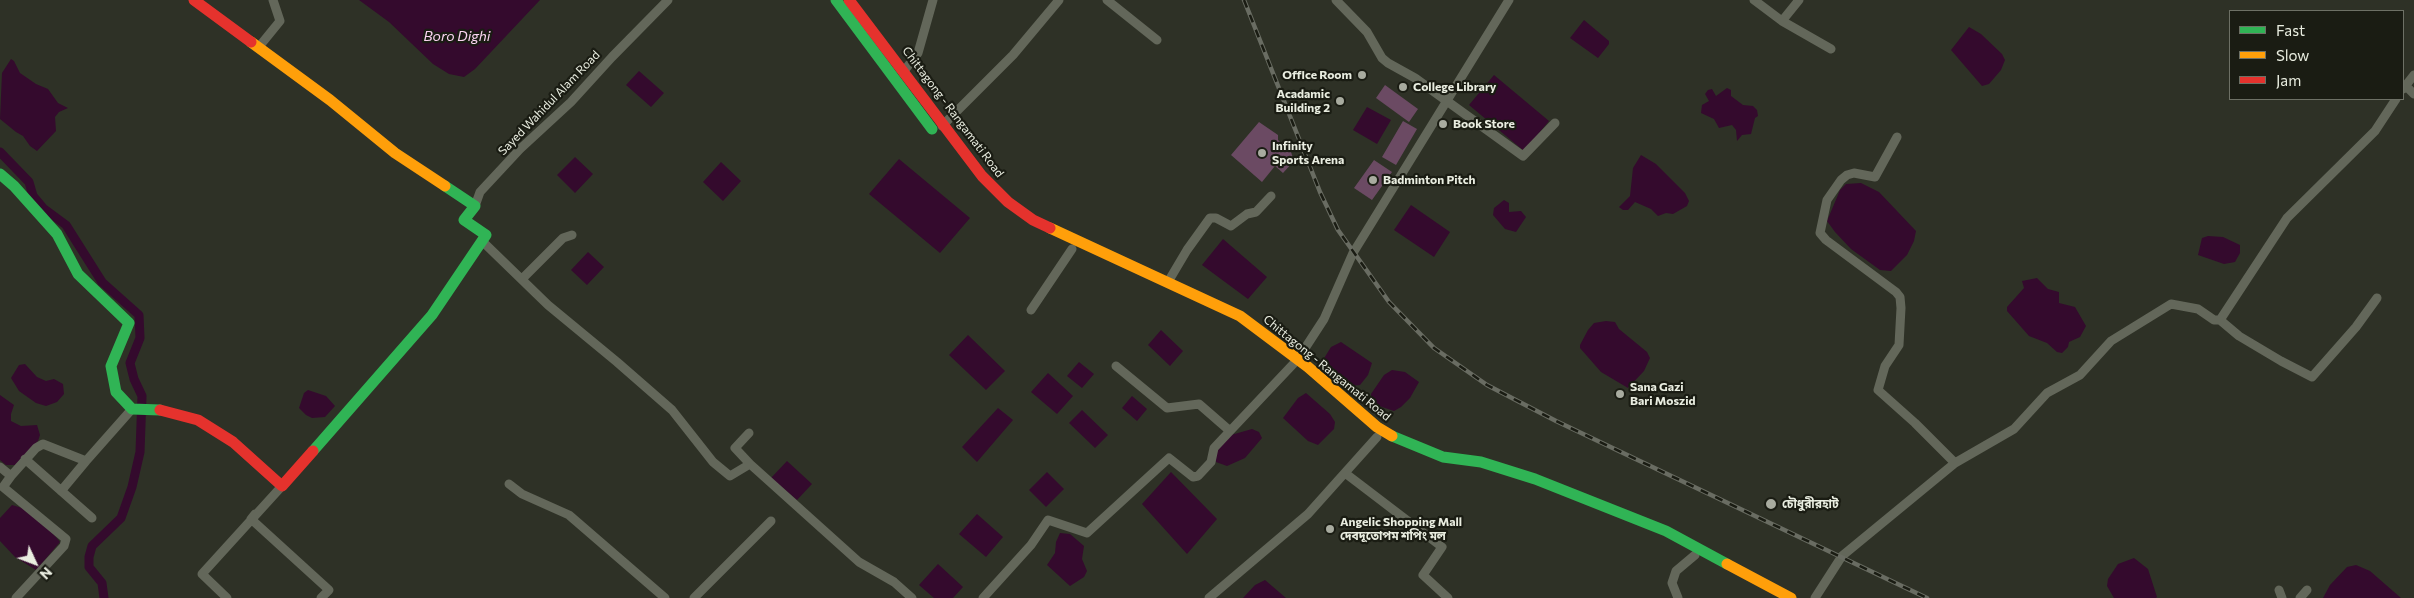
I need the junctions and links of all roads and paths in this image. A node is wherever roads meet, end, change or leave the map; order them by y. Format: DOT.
graph roads {
  1 [pos="194,0"];
  2 [pos="273,0"];
  3 [pos="668,0"];
  4 [pos="836,0"];
  5 [pos="849,0"];
  6 [pos="933,0"];
  7 [pos="1059,0"];
  8 [pos="1107,0"];
  9 [pos="1336,0"];
  10 [pos="1509,0"];
  11 [pos="1754,0"];
  12 [pos="1799,0"];
  13 [pos="1782,21"];
  14 [pos="1157,40"];
  15 [pos="258,48"];
  16 [pos="1831,49"];
  17 [pos="904,71"];
  18 [pos="2414,75"];
  19 [pos="2404,87"];
  20 [pos="2414,94"];
  21 [pos="2395,100"];
  22 [pos="1446,101"];
  23 [pos="1555,123"];
  24 [pos="939,129"];
  25 [pos="1898,137"];
  26 [pos="0,174"];
  27 [pos="1270,196"];
  28 [pos="1005,205"];
  29 [pos="475,206"];
  30 [pos="572,234"];
  31 [pos="482,241"];
  32 [pos="1072,249"];
  33 [pos="522,279"];
  34 [pos="1168,282"];
  35 [pos="2378,298"];
  36 [pos="1031,310"];
  37 [pos="2220,320"];
  38 [pos="1296,362"];
  39 [pos="1116,366"];
  40 [pos="132,409"];
  41 [pos="1230,431"];
  42 [pos="749,433"];
  43 [pos="1377,437"];
  44 [pos="25,459"];
  45 [pos="86,461"];
  46 [pos="1955,463"];
  47 [pos="750,464"];
  48 [pos="0,466"];
  49 [pos="1345,473"];
  50 [pos="11,476"];
  51 [pos="509,484"];
  52 [pos="282,486"];
  53 [pos="61,491"];
  54 [pos="264,504"];
  55 [pos="92,518"];
  56 [pos="251,518"];
  57 [pos="771,521"];
  58 [pos="1695,555"];
  59 [pos="2307,590"];
  60 [pos="16,598"];
  61 [pos="226,598"];
  62 [pos="321,598"];
  63 [pos="665,598"];
  64 [pos="694,598"];
  65 [pos="912,598"];
  66 [pos="984,598"];
  67 [pos="1209,598"];
  68 [pos="1448,598"];
  69 [pos="1678,598"];
  70 [pos="1775,598"];
  71 [pos="1791,598"];
  72 [pos="1815,598"];
  73 [pos="2300,598"];
  1 -- 15 [label="main road"];
  2 -- 15 [label="street"];
  3 -- 29 [label="street, Sayed Wahidul Alam Road"];
  4 -- 24 [label="main road, Chittagong - Rangamati Road"];
  5 -- 17 [label="main road, Chittagong - Rangamati Road"];
  6 -- 17 [label="street"];
  7 -- 24 [label="street"];
  8 -- 14 [label="street"];
  9 -- 22 [label="street"];
  10 -- 22 [label="street"];
  11 -- 13 [label="street"];
  12 -- 13 [label="street"];
  13 -- 16 [label="street"];
  15 -- 29 [label="main road"];
  17 -- 24 [label="main road, Chittagong - Rangamati Road"];
  18 -- 19 [label="street"];
  19 -- 20 [label="street"];
  21 -- 37 [label="street"];
  22 -- 23 [label="street"];
  22 -- 38 [label="street"];
  24 -- 28 [label="main road, Chittagong - Rangamati Road"];
  25 -- 46 [label="street"];
  26 -- 40 [label="main road"];
  27 -- 34 [label="street"];
  28 -- 32 [label="main road, Chittagong - Rangamati Road"];
  28 -- 34 [label="main road, Chittagong - Rangamati Road"];
  29 -- 31 [label="main road"];
  30 -- 33 [label="street"];
  31 -- 33 [label="street"];
  31 -- 52 [label="main road"];
  32 -- 36 [label="street"];
  32 -- 38 [label="main road, Chittagong - Rangamati Road"];
  33 -- 47 [label="street"];
  34 -- 38 [label="main road, Chittagong - Rangamati Road"];
  35 -- 37 [label="street"];
  37 -- 46 [label="street"];
  38 -- 41 [label="street"];
  38 -- 43 [label="main road, Chittagong - Rangamati Road"];
  38 -- 71 [label="main road, Chittagong - Rangamati Road"];
  39 -- 41 [label="street"];
  40 -- 45 [label="street"];
  40 -- 52 [label="main road"];
  41 -- 66 [label="street"];
  42 -- 47 [label="street"];
  43 -- 49 [label="street"];
  43 -- 58 [label="main road, Chittagong - Rangamati Road"];
  44 -- 45 [label="street"];
  44 -- 50 [label="street"];
  44 -- 53 [label="street"];
  45 -- 53 [label="street"];
  46 -- 72 [label="street"];
  47 -- 65 [label="street"];
  48 -- 50 [label="street"];
  49 -- 67 [label="street"];
  49 -- 68 [label="street"];
  50 -- 60 [label="street"];
  51 -- 63 [label="street"];
  52 -- 56 [label="street"];
  53 -- 55 [label="street"];
  54 -- 56 [label="street"];
  56 -- 61 [label="street"];
  56 -- 62 [label="street"];
  57 -- 64 [label="street"];
  58 -- 69 [label="street"];
  58 -- 70 [label="main road, Chittagong - Rangamati Road"];
  59 -- 73 [label="street"];
}
